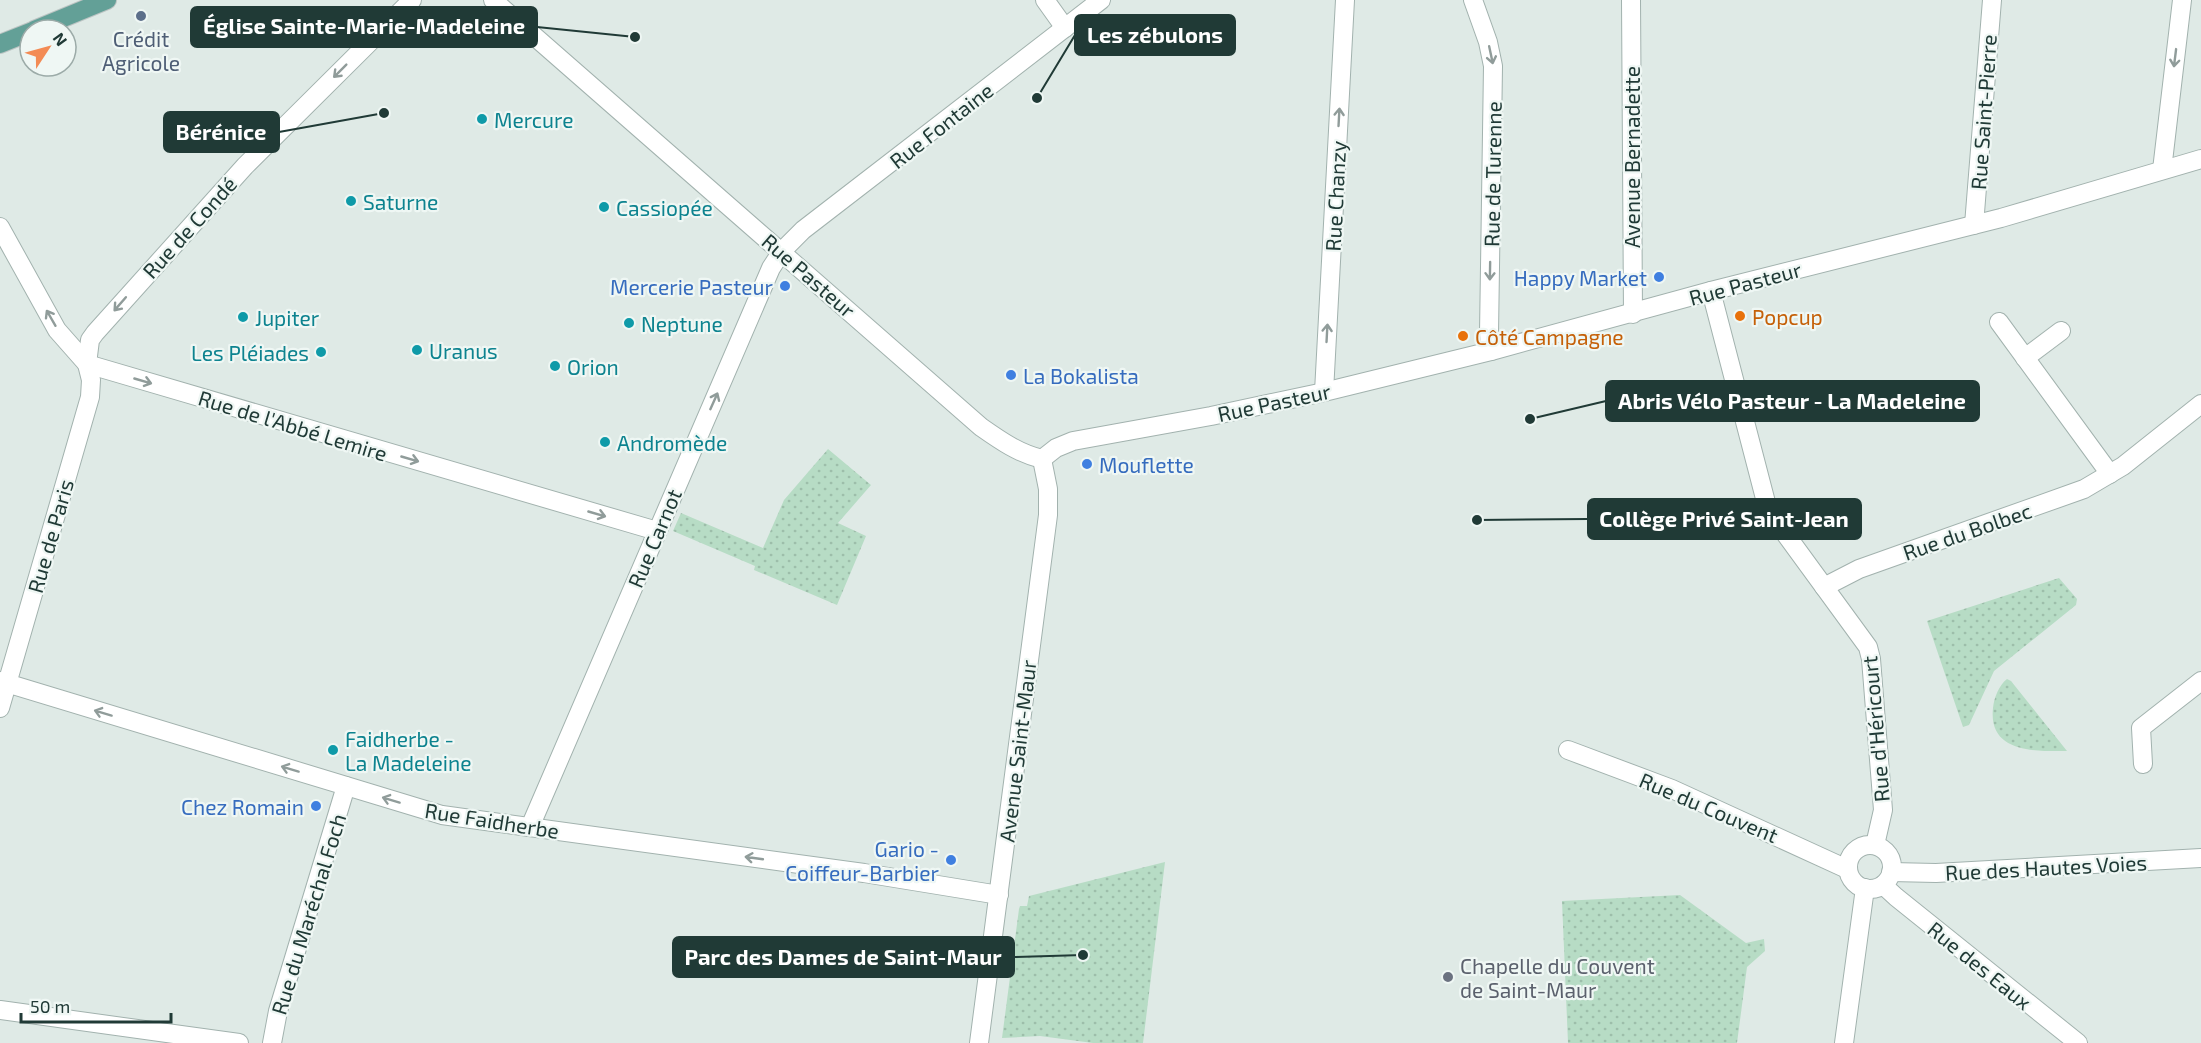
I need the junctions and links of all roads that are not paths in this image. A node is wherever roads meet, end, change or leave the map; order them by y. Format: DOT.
graph roads {
  1 [pos="107,0"];
  2 [pos="412,0"];
  3 [pos="492,0"];
  4 [pos="1045,0"];
  5 [pos="1101,0"];
  6 [pos="1345,0"];
  7 [pos="1473,0"];
  8 [pos="1630,0"];
  9 [pos="1992,0"];
  10 [pos="2182,0"];
  11 [pos="63,18"];
  12 [pos="1065,28"];
  13 [pos="18,37"];
  14 [pos="0,44"];
  15 [pos="2201,159"];
  16 [pos="2162,170"];
  17 [pos="1974,225"];
  18 [pos="0,227"];
  19 [pos="782,251"];
  20 [pos="1711,291"];
  21 [pos="1633,314"];
  22 [pos="1999,322"];
  23 [pos="2061,331"];
  24 [pos="1491,351"];
  25 [pos="2025,358"];
  26 [pos="87,364"];
  27 [pos="1324,392"];
  28 [pos="2201,404"];
  29 [pos="1042,459"];
  30 [pos="2110,474"];
  31 [pos="657,531"];
  32 [pos="1824,587"];
  33 [pos="2201,681"];
  34 [pos="4,682"];
  35 [pos="0,708"];
  36 [pos="1568,750"];
  37 [pos="2143,764"];
  38 [pos="346,786"];
  39 [pos="530,827"];
  40 [pos="1875,845"];
  41 [pos="2201,858"];
  42 [pos="1847,869"];
  43 [pos="1887,878"];
  44 [pos="1865,888"];
  45 [pos="999,895"];
  46 [pos="0,1010"];
  47 [pos="109,1034"];
  48 [pos="239,1043"];
  49 [pos="272,1043"];
  50 [pos="979,1043"];
  51 [pos="1844,1043"];
  52 [pos="2078,1043"];
  1 -- 11 [label="main road"];
  2 -- 26 [label="street, Rue de Condé, one-way"];
  3 -- 19 [label="street, Rue Pasteur"];
  4 -- 12 [label="street"];
  5 -- 12 [label="street, Rue Fontaine"];
  27 -- 6 [label="street, Rue Chanzy, one-way"];
  7 -- 24 [label="street, Rue de Turenne, one-way"];
  8 -- 21 [label="street, Avenue Bernadette"];
  9 -- 17 [label="street, Rue Saint-Pierre"];
  10 -- 16 [label="street, one-way"];
  12 -- 19 [label="street, Rue Fontaine"];
  13 -- 14 [label="main road"];
  15 -- 16 [label="street, Rue Pasteur"];
  16 -- 17 [label="street, Rue Pasteur"];
  17 -- 20 [label="street, Rue Pasteur"];
  26 -- 18 [label="street, one-way"];
  19 -- 29 [label="street, Rue Pasteur"];
  31 -- 19 [label="street, Rue Carnot, one-way"];
  20 -- 21 [label="street, Rue Pasteur"];
  20 -- 32 [label="street, Rue d'Héricourt"];
  21 -- 24 [label="street, Rue Pasteur"];
  22 -- 25 [label="street"];
  23 -- 25 [label="street"];
  24 -- 27 [label="street, Rue Pasteur"];
  25 -- 30 [label="street"];
  26 -- 31 [label="street, Rue de l'Abbé Lemire, one-way"];
  26 -- 34 [label="street, Rue de Paris"];
  27 -- 29 [label="street, Rue Pasteur"];
  28 -- 30 [label="street, Rue du Bolbec"];
  29 -- 45 [label="street, Avenue Saint-Maur"];
  30 -- 32 [label="street, Rue du Bolbec"];
  31 -- 39 [label="street, Rue Carnot"];
  32 -- 40 [label="street, Rue d'Héricourt"];
  33 -- 37 [label="street"];
  34 -- 35 [label="street, Rue de Paris"];
  38 -- 34 [label="street, Rue Faidherbe, one-way"];
  36 -- 42 [label="street, Rue du Couvent"];
  39 -- 38 [label="street, Rue Faidherbe, one-way"];
  38 -- 49 [label="street, Rue du Maréchal Foch"];
  45 -- 39 [label="street, Rue Faidherbe, one-way"];
  40 -- 42 [label="street"];
  40 -- 43 [label="street"];
  41 -- 43 [label="street, Rue des Hautes Voies"];
  42 -- 44 [label="street"];
  43 -- 44 [label="street"];
  43 -- 52 [label="street, Rue des Eaux"];
  44 -- 51 [label="street"];
  45 -- 50 [label="street, Avenue Saint-Maur"];
  46 -- 47 [label="street"];
  47 -- 48 [label="street"];
}
